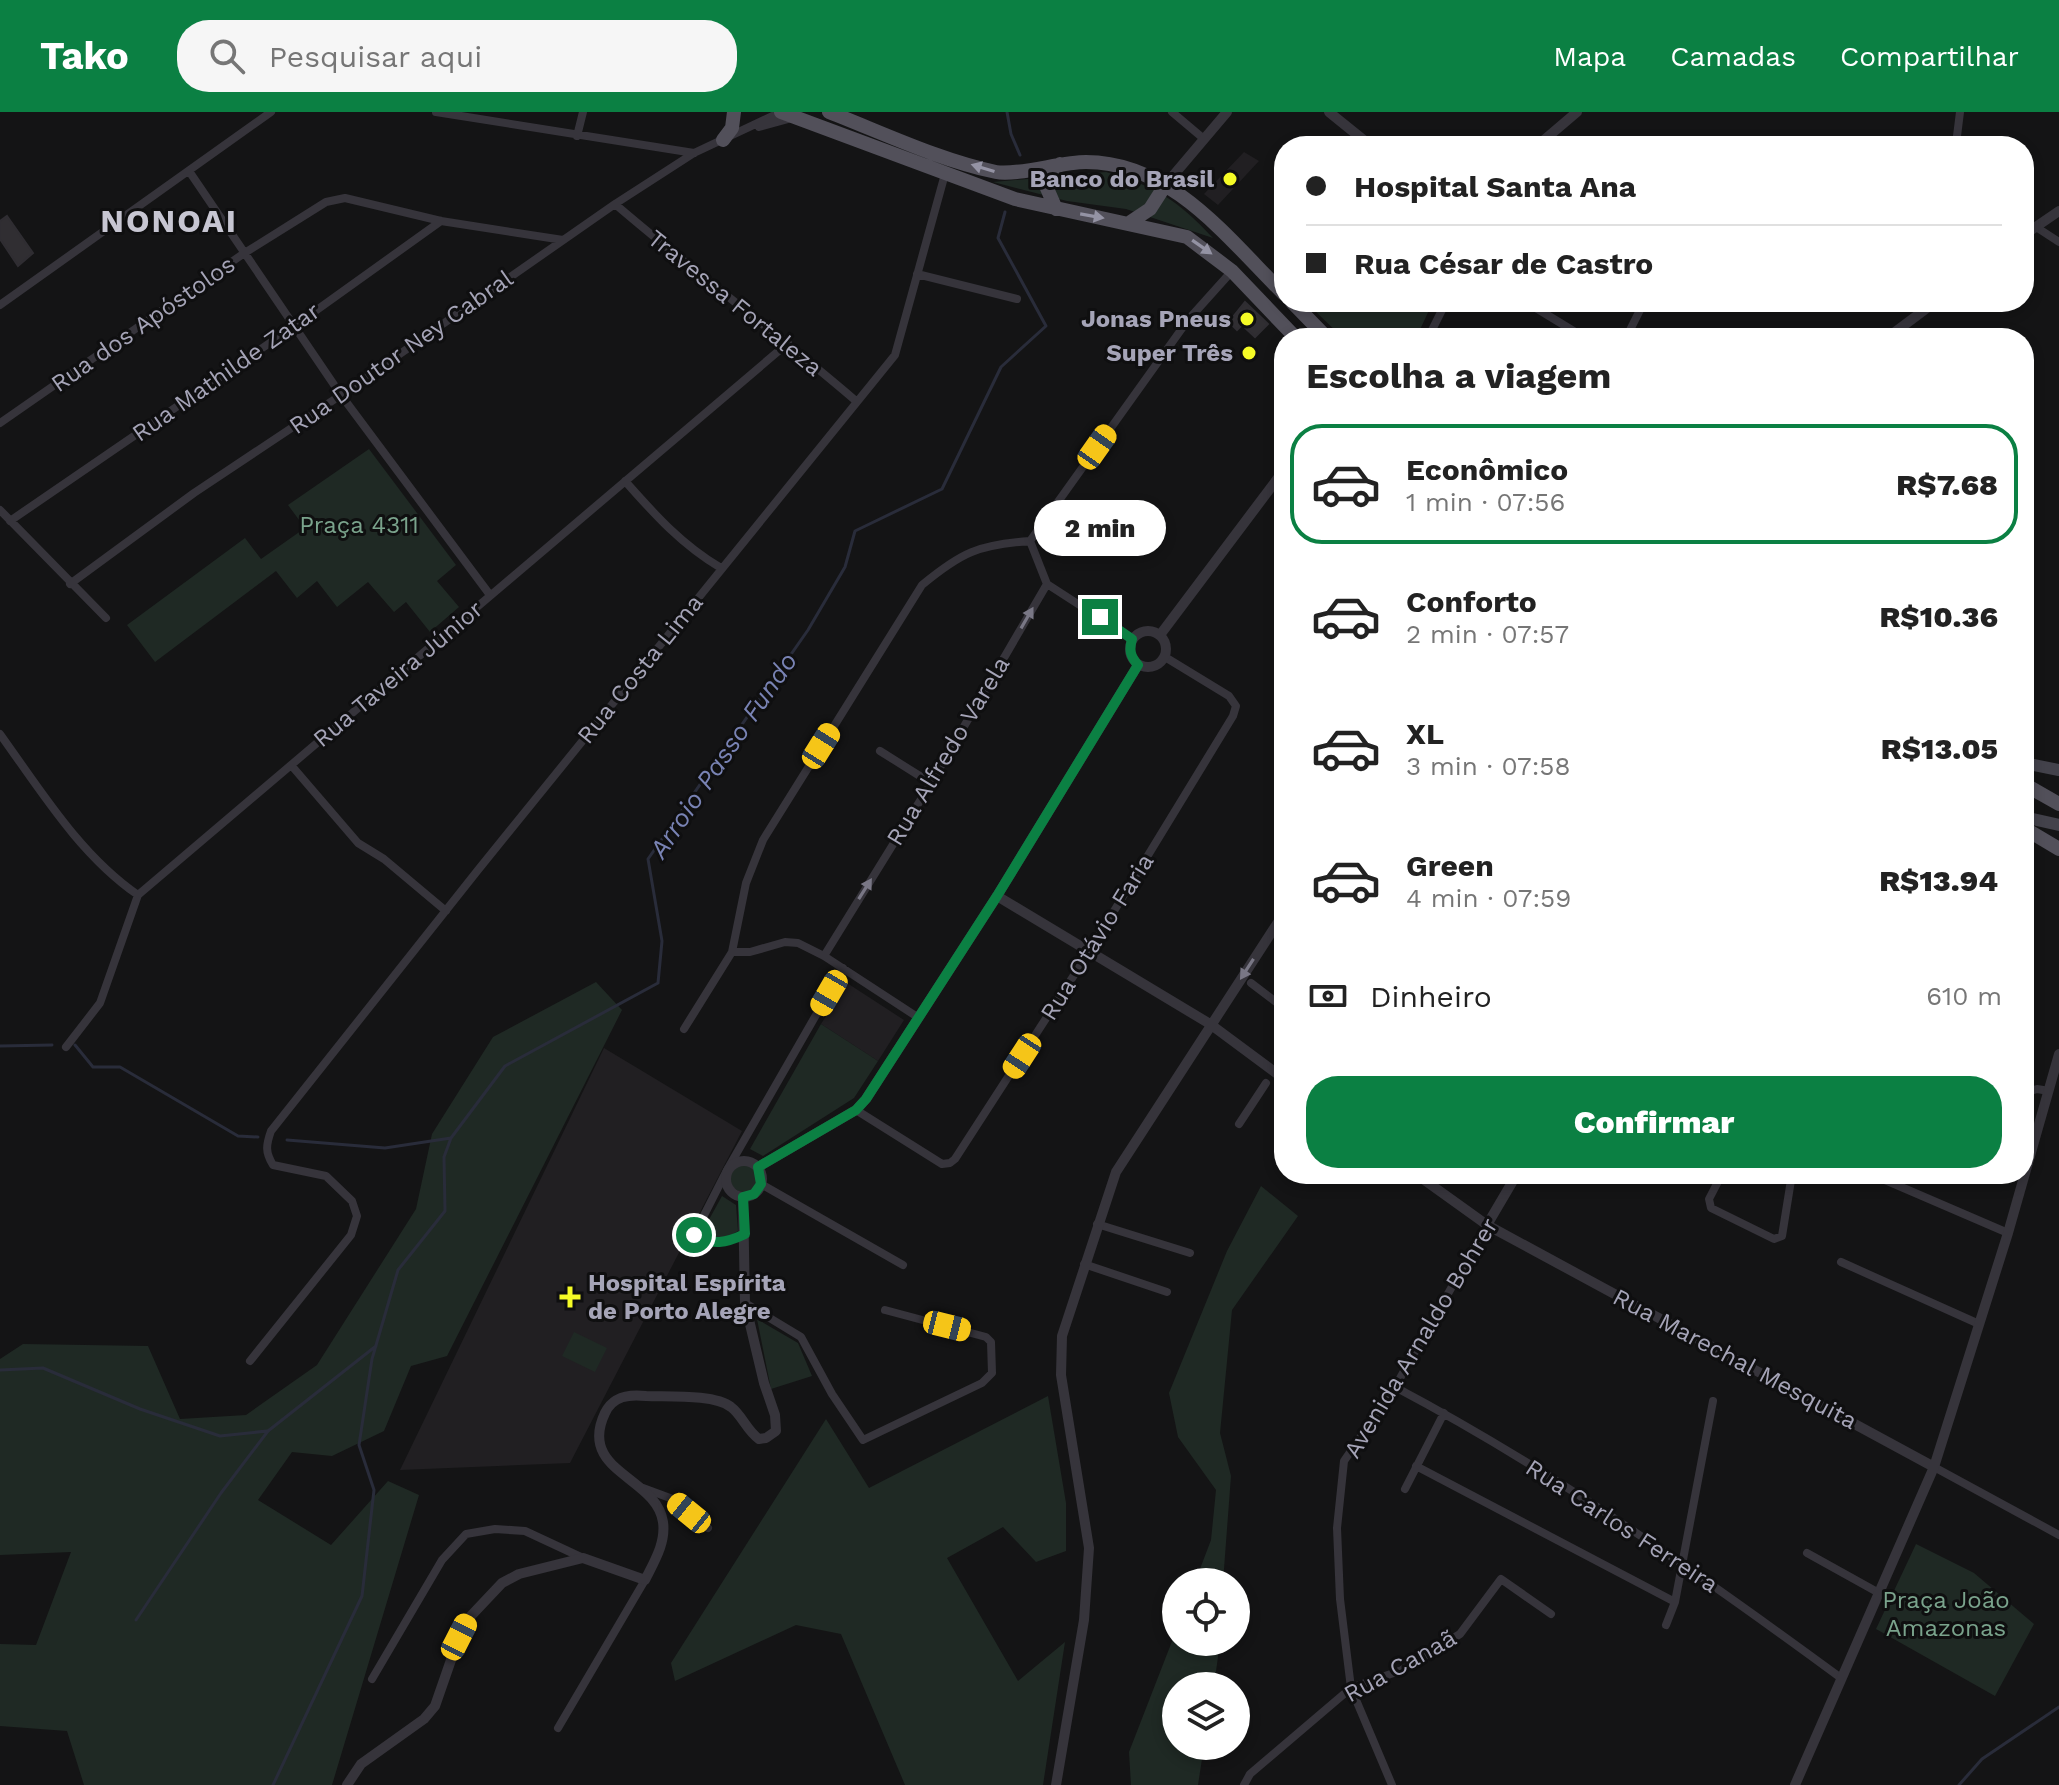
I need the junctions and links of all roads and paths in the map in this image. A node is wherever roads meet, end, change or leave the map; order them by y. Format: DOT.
graph roads {
  1 [pos="271,112"];
  2 [pos="436,112"];
  3 [pos="583,112"];
  4 [pos="734,112"];
  5 [pos="829,112"];
  6 [pos="1172,112"];
  7 [pos="1227,112"];
  8 [pos="1329,112"];
  9 [pos="1577,112"];
  10 [pos="1960,112"];
  11 [pos="786,114"];
  12 [pos="739,134"];
  13 [pos="577,136"];
  14 [pos="1359,136"];
  15 [pos="1549,136"];
  16 [pos="1957,136"];
  17 [pos="1204,139"];
  18 [pos="723,140"];
  19 [pos="694,153"];
  20 [pos="1060,164"];
  21 [pos="189,171"];
  22 [pos="945,174"];
  23 [pos="1166,184"];
  24 [pos="615,204"];
  25 [pos="1056,209"];
  26 [pos="2059,211"];
  27 [pos="441,221"];
  28 [pos="1129,223"];
  29 [pos="2036,227"];
  30 [pos="563,240"];
  31 [pos="2059,242"];
  32 [pos="243,254"];
  33 [pos="1232,271"];
  34 [pos="917,274"];
  35 [pos="1274,284"];
  36 [pos="1017,299"];
  37 [pos="0,305"];
  38 [pos="1305,312"];
  39 [pos="1542,312"];
  40 [pos="1922,312"];
  41 [pos="293,327"];
  42 [pos="1286,328"];
  43 [pos="1318,328"];
  44 [pos="1569,328"];
  45 [pos="1900,328"];
  46 [pos="788,343"];
  47 [pos="341,395"];
  48 [pos="856,401"];
  49 [pos="0,423"];
  50 [pos="625,481"];
  51 [pos="1274,483"];
  52 [pos="0,510"];
  53 [pos="10,521"];
  54 [pos="1030,541"];
  55 [pos="721,568"];
  56 [pos="70,584"];
  57 [pos="1047,584"];
  58 [pos="490,595"];
  59 [pos="106,618"];
  60 [pos="1160,635"];
  61 [pos="1132,639"];
  62 [pos="1165,657"];
  63 [pos="1138,665"];
  64 [pos="0,734"];
  65 [pos="880,751"];
  66 [pos="291,765"];
  67 [pos="2034,765"];
  68 [pos="2059,770"];
  69 [pos="931,783"];
  70 [pos="2034,790"];
  71 [pos="2059,804"];
  72 [pos="2034,823"];
  73 [pos="2059,825"];
  74 [pos="2034,828"];
  75 [pos="2059,849"];
  76 [pos="138,895"];
  77 [pos="997,896"];
  78 [pos="446,911"];
  79 [pos="1274,928"];
  80 [pos="732,952"];
  81 [pos="1089,952"];
  82 [pos="824,956"];
  83 [pos="843,968"];
  84 [pos="1251,983"];
  85 [pos="1274,1000"];
  86 [pos="919,1018"];
  87 [pos="1210,1024"];
  88 [pos="684,1029"];
  89 [pos="66,1047"];
  90 [pos="2059,1054"];
  91 [pos="1274,1072"];
  92 [pos="1266,1083"];
  93 [pos="2034,1090"];
  94 [pos="2049,1091"];
  95 [pos="856,1110"];
  96 [pos="1239,1124"];
  97 [pos="2034,1135"];
  98 [pos="758,1167"];
  99 [pos="727,1170"];
  100 [pos="761,1184"];
  101 [pos="1430,1184"];
  102 [pos="1511,1184"];
  103 [pos="1717,1184"];
  104 [pos="1790,1184"];
  105 [pos="1894,1184"];
  106 [pos="2020,1184"];
  107 [pos="743,1197"];
  108 [pos="1097,1224"];
  109 [pos="1487,1225"];
  110 [pos="2008,1233"];
  111 [pos="745,1234"];
  112 [pos="1190,1253"];
  113 [pos="1841,1262"];
  114 [pos="1084,1264"];
  115 [pos="903,1265"];
  116 [pos="1167,1292"];
  117 [pos="745,1303"];
  118 [pos="885,1310"];
  119 [pos="1979,1324"];
  120 [pos="250,1361"];
  121 [pos="1395,1387"];
  122 [pos="1713,1401"];
  123 [pos="1444,1413"];
  124 [pos="1416,1466"];
  125 [pos="1934,1467"];
  126 [pos="642,1488"];
  127 [pos="1405,1489"];
  128 [pos="708,1528"];
  129 [pos="2059,1535"];
  130 [pos="1807,1553"];
  131 [pos="583,1558"];
  132 [pos="1682,1561"];
  133 [pos="645,1580"];
  134 [pos="1879,1593"];
  135 [pos="1675,1602"];
  136 [pos="1551,1614"];
  137 [pos="1666,1625"];
  138 [pos="1841,1678"];
  139 [pos="372,1679"];
  140 [pos="1351,1688"];
  141 [pos="558,1728"];
  142 [pos="347,1785"];
  143 [pos="1056,1785"];
  144 [pos="1244,1785"];
  145 [pos="1392,1785"];
  146 [pos="1795,1785"];
  1 -- 21 [label="street"];
  2 -- 13 [label="street"];
  3 -- 13 [label="street"];
  4 -- 18 [label="main road"];
  20 -- 5 [label="main road, one-way"];
  6 -- 17 [label="street"];
  7 -- 17 [label="street"];
  8 -- 14 [label="street"];
  9 -- 15 [label="street"];
  10 -- 16 [label="street"];
  11 -- 12 [label="street, Rua Doutor Ney Cabral"];
  11 -- 12 [label="street, Rua Doutor Ney Cabral"];
  11 -- 22 [label="main road"];
  12 -- 18 [label="street, Rua Doutor Ney Cabral"];
  13 -- 19 [label="street"];
  17 -- 23 [label="street"];
  18 -- 19 [label="street, Rua Doutor Ney Cabral"];
  19 -- 24 [label="street, Rua Doutor Ney Cabral"];
  20 -- 23 [label="main road"];
  20 -- 25 [label="main road"];
  21 -- 32 [label="street"];
  21 -- 37 [label="street"];
  22 -- 25 [label="main road"];
  22 -- 34 [label="street, Rua Costa Lima"];
  23 -- 28 [label="main road"];
  23 -- 35 [label="main road"];
  24 -- 30 [label="street, Rua Doutor Ney Cabral"];
  24 -- 46 [label="street, Travessa Fortaleza"];
  25 -- 28 [label="main road, one-way"];
  26 -- 29 [label="street"];
  27 -- 30 [label="street, Rua dos Apóstolos"];
  27 -- 32 [label="street, Rua dos Apóstolos"];
  27 -- 41 [label="street, Rua Mathilde Zatar"];
  28 -- 33 [label="main road, one-way"];
  29 -- 31 [label="street"];
  30 -- 47 [label="street, Rua Doutor Ney Cabral"];
  32 -- 41 [label="street"];
  32 -- 49 [label="street, Rua dos Apóstolos"];
  33 -- 42 [label="main road"];
  33 -- 54 [label="street"];
  34 -- 36 [label="street"];
  34 -- 48 [label="street, Rua Costa Lima"];
  38 -- 43 [label="main road"];
  39 -- 44 [label="street"];
  40 -- 45 [label="street"];
  41 -- 47 [label="street"];
  41 -- 53 [label="street, Rua Mathilde Zatar"];
  46 -- 48 [label="street, Travessa Fortaleza"];
  46 -- 50 [label="street, Rua Taveira Júnior"];
  47 -- 56 [label="street, Rua Doutor Ney Cabral"];
  47 -- 58 [label="street"];
  48 -- 55 [label="street, Rua Costa Lima"];
  50 -- 55 [label="street"];
  50 -- 58 [label="street, Rua Taveira Júnior"];
  51 -- 60 [label="street"];
  52 -- 53 [label="street"];
  53 -- 56 [label="street"];
  54 -- 57 [label="street"];
  54 -- 80 [label="street"];
  55 -- 78 [label="street, Rua Costa Lima"];
  56 -- 59 [label="street"];
  57 -- 61 [label="street"];
  69 -- 57 [label="street, Rua Alfredo Varela, one-way"];
  58 -- 66 [label="street, Rua Taveira Júnior"];
  60 -- 61 [label="street"];
  60 -- 62 [label="street"];
  61 -- 63 [label="street"];
  62 -- 63 [label="street"];
  62 -- 81 [label="street, Rua Otávio Faria"];
  63 -- 77 [label="street"];
  64 -- 76 [label="street"];
  65 -- 69 [label="street"];
  66 -- 76 [label="street, Rua Taveira Júnior"];
  66 -- 78 [label="street"];
  67 -- 68 [label="main road"];
  82 -- 69 [label="street, Rua Alfredo Varela, one-way"];
  70 -- 71 [label="main road"];
  72 -- 73 [label="main road"];
  74 -- 75 [label="main road"];
  76 -- 89 [label="street"];
  77 -- 81 [label="street"];
  77 -- 86 [label="street"];
  78 -- 120 [label="street, Rua Costa Lima"];
  79 -- 87 [label="street, one-way"];
  80 -- 82 [label="street"];
  80 -- 88 [label="street"];
  81 -- 87 [label="street"];
  81 -- 95 [label="street, Rua Otávio Faria"];
  82 -- 83 [label="street"];
  83 -- 86 [label="street"];
  83 -- 99 [label="street"];
  84 -- 85 [label="street"];
  86 -- 95 [label="street"];
  87 -- 91 [label="street"];
  87 -- 108 [label="street"];
  90 -- 94 [label="street"];
  92 -- 96 [label="street"];
  93 -- 94 [label="street"];
  94 -- 97 [label="street"];
  95 -- 98 [label="street"];
  98 -- 99 [label="street"];
  98 -- 100 [label="street"];
  99 -- 107 [label="street"];
  99 -- 111 [label="street"];
  100 -- 107 [label="street"];
  100 -- 115 [label="street"];
  101 -- 109 [label="street, Rua Marechal Mesquita"];
  102 -- 109 [label="street, Avenida Arnaldo Bohrer"];
  103 -- 104 [label="street"];
  105 -- 110 [label="street"];
  106 -- 110 [label="street"];
  107 -- 111 [label="street"];
  108 -- 112 [label="street"];
  108 -- 114 [label="street"];
  109 -- 121 [label="street, Avenida Arnaldo Bohrer"];
  109 -- 125 [label="street, Rua Marechal Mesquita"];
  110 -- 119 [label="street"];
  111 -- 117 [label="street"];
  113 -- 119 [label="street"];
  114 -- 116 [label="street"];
  114 -- 143 [label="street"];
  117 -- 118 [label="street"];
  117 -- 126 [label="street"];
  119 -- 125 [label="street"];
  121 -- 123 [label="street, Rua Carlos Ferreira"];
  121 -- 140 [label="street, Avenida Arnaldo Bohrer"];
  122 -- 132 [label="street"];
  123 -- 124 [label="street"];
  123 -- 132 [label="street, Rua Carlos Ferreira"];
  124 -- 127 [label="street"];
  124 -- 135 [label="street"];
  125 -- 129 [label="street, Rua Marechal Mesquita"];
  125 -- 134 [label="street"];
  126 -- 128 [label="street"];
  126 -- 133 [label="street"];
  130 -- 134 [label="street"];
  131 -- 133 [label="street"];
  131 -- 139 [label="street"];
  131 -- 142 [label="street"];
  132 -- 135 [label="street"];
  132 -- 138 [label="street, Rua Carlos Ferreira"];
  133 -- 141 [label="street"];
  134 -- 138 [label="street"];
  135 -- 137 [label="street"];
  136 -- 140 [label="street, Rua Canaã"];
  138 -- 146 [label="street"];
  140 -- 144 [label="street, Rua Canaã"];
  140 -- 145 [label="street, Avenida Arnaldo Bohrer"];
}
